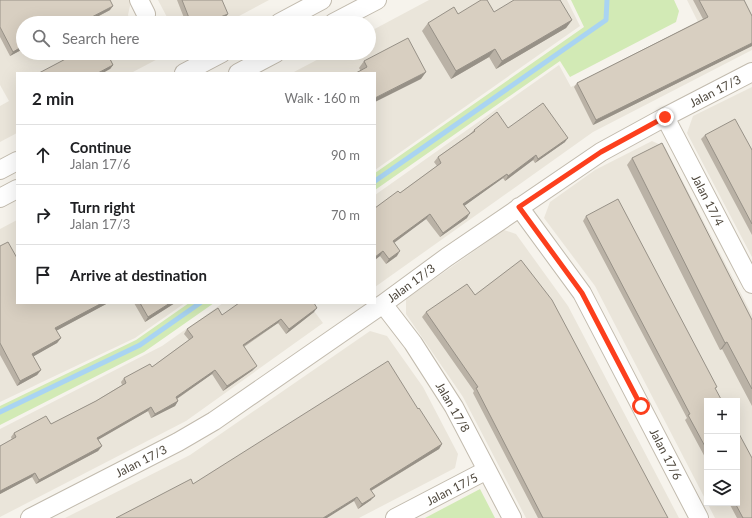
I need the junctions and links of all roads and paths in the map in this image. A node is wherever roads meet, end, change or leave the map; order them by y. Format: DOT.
graph roads {
  1 [pos="322,0"];
  2 [pos="375,0"];
  3 [pos="292,16"];
  4 [pos="346,16"];
  5 [pos="209,60"];
  6 [pos="263,60"];
  7 [pos="186,72"];
  8 [pos="240,72"];
  9 [pos="752,72"];
  10 [pos="665,117"];
  11 [pos="16,162"];
  12 [pos="0,170"];
  13 [pos="16,190"];
  14 [pos="0,198"];
  15 [pos="519,207"];
  16 [pos="752,284"];
  17 [pos="382,304"];
  18 [pos="487,470"];
  19 [pos="30,518"];
  20 [pos="395,518"];
  21 [pos="512,518"];
  22 [pos="699,518"];
  1 -- 3 [label="street"];
  2 -- 4 [label="street"];
  5 -- 7 [label="street"];
  6 -- 8 [label="street"];
  9 -- 10 [label="street, Jalan 17/3"];
  10 -- 15 [label="street, Jalan 17/3"];
  10 -- 16 [label="street, Jalan 17/4"];
  11 -- 12 [label="street"];
  13 -- 14 [label="street"];
  15 -- 17 [label="street, Jalan 17/3"];
  15 -- 22 [label="street, Jalan 17/6"];
  17 -- 18 [label="street, Jalan 17/8"];
  17 -- 19 [label="street, Jalan 17/3"];
  18 -- 20 [label="street, Jalan 17/5"];
  18 -- 21 [label="street, Jalan 17/8"];
}
